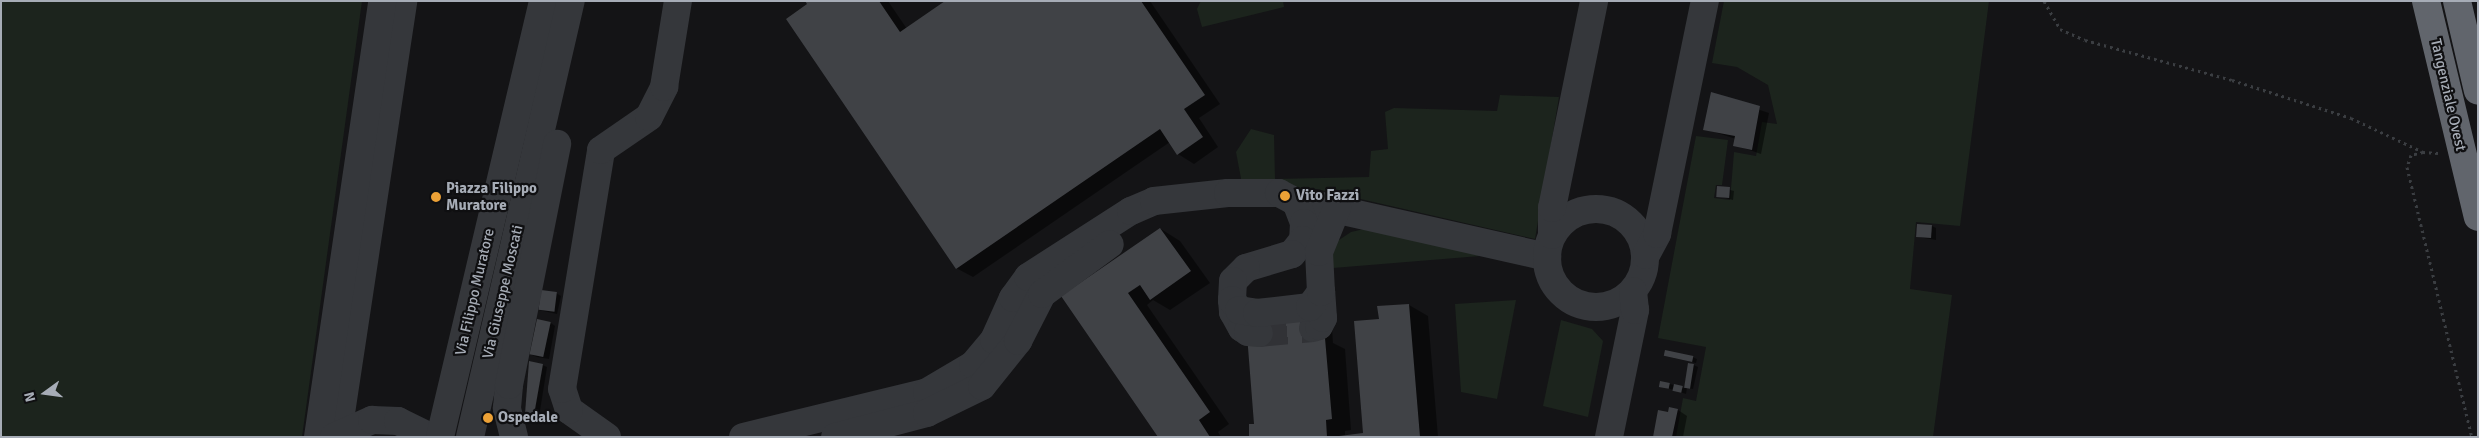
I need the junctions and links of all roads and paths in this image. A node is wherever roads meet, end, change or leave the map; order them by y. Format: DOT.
graph roads {
  1 [pos="382,1"];
  2 [pos="403,1"];
  3 [pos="543,1"];
  4 [pos="571,1"];
  5 [pos="583,1"];
  6 [pos="678,1"];
  7 [pos="1705,1"];
  8 [pos="2044,1"];
  9 [pos="2426,1"];
  10 [pos="2457,1"];
  11 [pos="1586,4"];
  12 [pos="2478,91"];
  13 [pos="2423,152"];
  14 [pos="2441,154"];
  15 [pos="1296,202"];
  16 [pos="1337,208"];
  17 [pos="2478,217"];
  18 [pos="1549,246"];
  19 [pos="1646,255"];
  20 [pos="1633,291"];
  21 [pos="1321,292"];
  22 [pos="1232,300"];
  23 [pos="1313,328"];
  24 [pos="1259,332"];
  25 [pos="330,435"];
  26 [pos="431,437"];
  27 [pos="440,437"];
  28 [pos="470,437"];
  29 [pos="514,437"];
  30 [pos="607,437"];
  31 [pos="742,437"];
  32 [pos="835,437"];
  33 [pos="1609,437"];
  34 [pos="2472,437"];
  1 -- 25 [label="street"];
  2 -- 25 [label="street"];
  3 -- 27 [label="street, Via Filippo Muratore"];
  4 -- 28 [label="street, Via Giuseppe Moscati"];
  5 -- 29 [label="street"];
  6 -- 30 [label="street"];
  7 -- 19 [label="street"];
  8 -- 13 [label="path"];
  9 -- 17 [label="highway, Tangenziale Ovest"];
  10 -- 12 [label="highway, Tangenziale Ovest"];
  11 -- 18 [label="street"];
  13 -- 14 [label="path"];
  13 -- 34 [label="path"];
  15 -- 16 [label="street"];
  15 -- 22 [label="street"];
  15 -- 31 [label="street"];
  15 -- 32 [label="street"];
  16 -- 18 [label="street"];
  16 -- 21 [label="street"];
  18 -- 19 [label="street"];
  18 -- 20 [label="street"];
  19 -- 20 [label="street"];
  20 -- 33 [label="street"];
  21 -- 22 [label="street"];
  21 -- 23 [label="street"];
  22 -- 24 [label="street"];
  25 -- 26 [label="street"];
}
